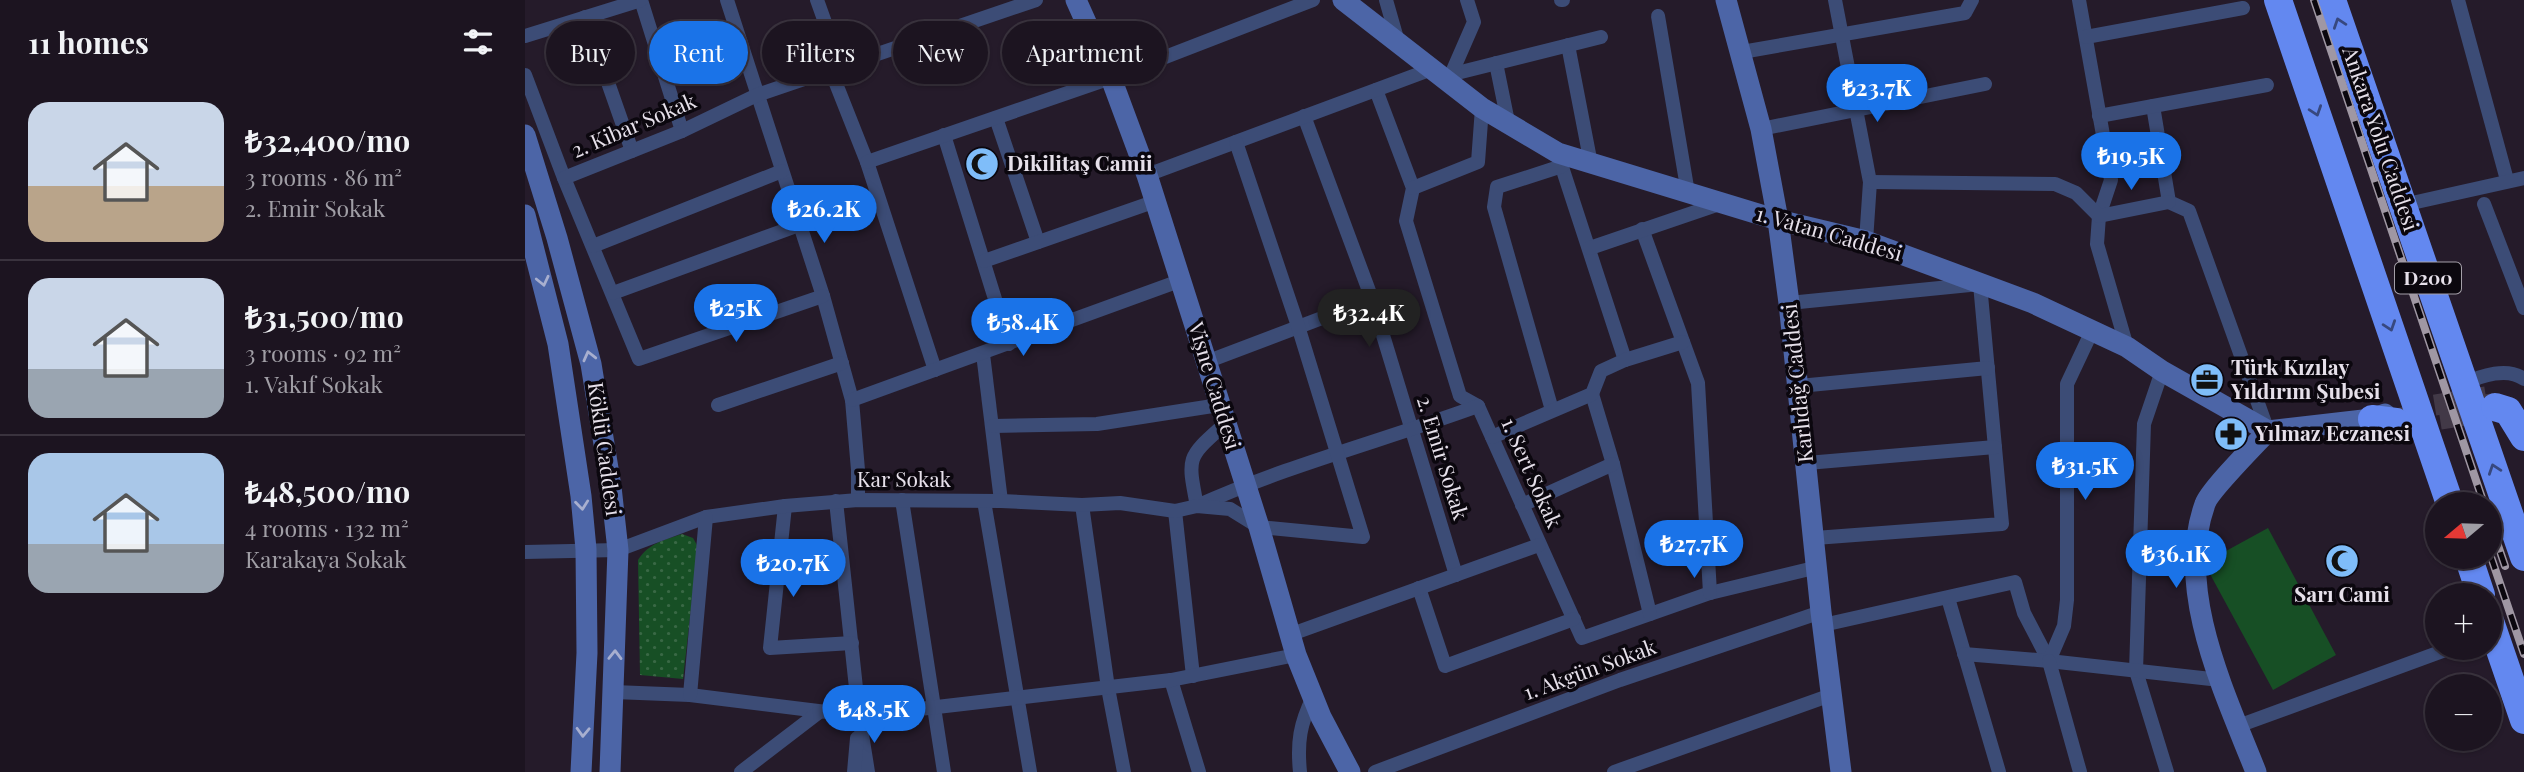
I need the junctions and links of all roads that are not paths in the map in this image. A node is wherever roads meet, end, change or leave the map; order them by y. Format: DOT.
graph roads {
  1 [pos="641,0"];
  2 [pos="727,0"];
  3 [pos="817,0"];
  4 [pos="1035,0"];
  5 [pos="1076,0"];
  6 [pos="1313,0"];
  7 [pos="1343,0"];
  8 [pos="1386,0"];
  9 [pos="1467,0"];
  10 [pos="1726,0"];
  11 [pos="1835,0"];
  12 [pos="1972,0"];
  13 [pos="2079,0"];
  14 [pos="2278,0"];
  15 [pos="2332,0"];
  16 [pos="2459,0"];
  17 [pos="2243,8"];
  18 [pos="1658,16"];
  19 [pos="585,17"];
  20 [pos="823,21"];
  21 [pos="1085,21"];
  22 [pos="1842,34"];
  23 [pos="525,36"];
  24 [pos="1601,37"];
  25 [pos="2086,37"];
  26 [pos="1398,42"];
  27 [pos="1568,45"];
  28 [pos="1742,52"];
  29 [pos="879,54"];
  30 [pos="1167,56"];
  31 [pos="1496,63"];
  32 [pos="1444,74"];
  33 [pos="525,75"];
  34 [pos="790,84"];
  35 [pos="841,84"];
  36 [pos="1094,84"];
  37 [pos="1113,84"];
  38 [pos="1985,84"];
  39 [pos="2267,85"];
  40 [pos="1376,90"];
  41 [pos="757,95"];
  42 [pos="2153,106"];
  43 [pos="1482,108"];
  44 [pos="1857,110"];
  45 [pos="1304,116"];
  46 [pos="2099,116"];
  47 [pos="996,118"];
  48 [pos="1508,122"];
  49 [pos="1761,129"];
  50 [pos="682,131"];
  51 [pos="525,135"];
  52 [pos="944,135"];
  53 [pos="1236,142"];
  54 [pos="632,151"];
  55 [pos="1560,159"];
  56 [pos="867,162"];
  57 [pos="1591,164"];
  58 [pos="782,171"];
  59 [pos="1147,175"];
  60 [pos="564,178"];
  61 [pos="2524,178"];
  62 [pos="2507,180"];
  63 [pos="1870,182"];
  64 [pos="1413,188"];
  65 [pos="1688,192"];
  66 [pos="1156,201"];
  67 [pos="2169,202"];
  68 [pos="1723,203"];
  69 [pos="2484,204"];
  70 [pos="2403,205"];
  71 [pos="525,215"];
  72 [pos="2099,216"];
  73 [pos="1778,220"];
  74 [pos="799,226"];
  75 [pos="1642,229"];
  76 [pos="1866,241"];
  77 [pos="1038,242"];
  78 [pos="593,246"];
  79 [pos="1590,248"];
  80 [pos="984,261"];
  81 [pos="1182,280"];
  82 [pos="1980,284"];
  83 [pos="613,293"];
  84 [pos="823,296"];
  85 [pos="1373,299"];
  86 [pos="1789,303"];
  87 [pos="2524,308"];
  88 [pos="1298,326"];
  89 [pos="2092,331"];
  90 [pos="1683,342"];
  91 [pos="1009,344"];
  92 [pos="2126,347"];
  93 [pos="983,354"];
  94 [pos="1625,360"];
  95 [pos="1206,362"];
  96 [pos="842,363"];
  97 [pos="1988,368"];
  98 [pos="935,370"];
  99 [pos="2162,371"];
  100 [pos="2524,379"];
  101 [pos="2465,384"];
  102 [pos="1799,386"];
  103 [pos="1592,394"];
  104 [pos="852,400"];
  105 [pos="2493,401"];
  106 [pos="718,405"];
  107 [pos="1478,406"];
  108 [pos="1552,410"];
  109 [pos="2524,412"];
  110 [pos="1222,414"];
  111 [pos="2387,418"];
  112 [pos="993,426"];
  113 [pos="1411,431"];
  114 [pos="2267,431"];
  115 [pos="1492,437"];
  116 [pos="2524,437"];
  117 [pos="1995,447"];
  118 [pos="1337,453"];
  119 [pos="1807,463"];
  120 [pos="1613,464"];
  121 [pos="1245,485"];
  122 [pos="2446,492"];
  123 [pos="859,500"];
  124 [pos="902,500"];
  125 [pos="983,501"];
  126 [pos="1001,501"];
  127 [pos="836,502"];
  128 [pos="1082,505"];
  129 [pos="1522,505"];
  130 [pos="785,506"];
  131 [pos="1197,506"];
  132 [pos="1175,511"];
  133 [pos="706,517"];
  134 [pos="1259,527"];
  135 [pos="1815,538"];
  136 [pos="1539,545"];
  137 [pos="586,549"];
  138 [pos="618,550"];
  139 [pos="525,552"];
  140 [pos="2524,557"];
  141 [pos="1818,567"];
  142 [pos="1456,575"];
  143 [pos="1419,588"];
  144 [pos="1710,593"];
  145 [pos="1948,598"];
  146 [pos="1650,614"];
  147 [pos="1574,619"];
  148 [pos="1822,619"];
  149 [pos="852,643"];
  150 [pos="1293,645"];
  151 [pos="1964,654"];
  152 [pos="2502,656"];
  153 [pos="2425,658"];
  154 [pos="2049,661"];
  155 [pos="2136,671"];
  156 [pos="1192,676"];
  157 [pos="1171,680"];
  158 [pos="2220,680"];
  159 [pos="1108,688"];
  160 [pos="614,692"];
  161 [pos="690,695"];
  162 [pos="1831,695"];
  163 [pos="1313,697"];
  164 [pos="1018,698"];
  165 [pos="934,709"];
  166 [pos="818,713"];
  167 [pos="859,716"];
  168 [pos="2524,720"];
  169 [pos="2238,726"];
  170 [pos="581,772"];
  171 [pos="610,772"];
  172 [pos="741,772"];
  173 [pos="854,772"];
  174 [pos="868,772"];
  175 [pos="944,772"];
  176 [pos="1030,772"];
  177 [pos="1123,772"];
  178 [pos="1199,772"];
  179 [pos="1300,772"];
  180 [pos="1350,772"];
  181 [pos="1375,772"];
  182 [pos="1614,772"];
  183 [pos="1841,772"];
  184 [pos="1999,772"];
  185 [pos="2080,772"];
  186 [pos="2167,772"];
  187 [pos="2256,772"];
  1 -- 19 [label="street"];
  1 -- 50 [label="street"];
  2 -- 41 [label="street"];
  3 -- 20 [label="street"];
  4 -- 29 [label="street, 2. Kibar Sokak"];
  5 -- 21 [label="main road, Vişne Caddesi"];
  6 -- 30 [label="street"];
  7 -- 26 [label="main road, 1. Vatan Caddesi"];
  8 -- 26 [label="street"];
  9 -- 32 [label="street"];
  10 -- 28 [label="main road, Karlıdağ Caddesi"];
  11 -- 22 [label="street"];
  12 -- 22 [label="street"];
  13 -- 25 [label="street"];
  14 -- 122 [label="highway, D200, one-way"];
  70 -- 15 [label="highway, Ankara Yolu Caddesi / D200, one-way"];
  16 -- 62 [label="street"];
  17 -- 25 [label="street"];
  18 -- 65 [label="street"];
  19 -- 23 [label="street"];
  19 -- 54 [label="street"];
  22 -- 28 [label="street"];
  22 -- 44 [label="street"];
  24 -- 27 [label="street"];
  25 -- 46 [label="street"];
  26 -- 32 [label="main road, 1. Vatan Caddesi"];
  27 -- 31 [label="street"];
  27 -- 57 [label="street"];
  28 -- 49 [label="main road, Karlıdağ Caddesi"];
  31 -- 32 [label="street"];
  31 -- 48 [label="street"];
  32 -- 40 [label="street"];
  32 -- 43 [label="main road, 1. Vatan Caddesi"];
  33 -- 60 [label="street"];
  34 -- 41 [label="street, 2. Kibar Sokak"];
  35 -- 56 [label="street"];
  36 -- 47 [label="street"];
  37 -- 59 [label="main road, Vişne Caddesi"];
  38 -- 44 [label="street"];
  39 -- 42 [label="street"];
  40 -- 45 [label="street"];
  40 -- 64 [label="street"];
  41 -- 50 [label="street, 2. Kibar Sokak"];
  41 -- 58 [label="street"];
  42 -- 46 [label="street"];
  42 -- 67 [label="street"];
  43 -- 48 [label="main road, 1. Vatan Caddesi"];
  43 -- 64 [label="street"];
  44 -- 49 [label="street"];
  44 -- 63 [label="street"];
  45 -- 53 [label="street"];
  45 -- 85 [label="street, 2. Emir Sokak"];
  46 -- 72 [label="street"];
  47 -- 52 [label="street"];
  47 -- 77 [label="street"];
  48 -- 55 [label="main road, 1. Vatan Caddesi"];
  49 -- 73 [label="main road, Karlıdağ Caddesi"];
  50 -- 54 [label="street, 2. Kibar Sokak"];
  138 -- 51 [label="main road, Köklü Caddesi, one-way"];
  52 -- 56 [label="street"];
  52 -- 80 [label="street"];
  53 -- 59 [label="street"];
  53 -- 88 [label="street"];
  54 -- 60 [label="street, 2. Kibar Sokak"];
  55 -- 57 [label="main road, 1. Vatan Caddesi"];
  55 -- 79 [label="street"];
  55 -- 108 [label="street"];
  56 -- 98 [label="street"];
  57 -- 65 [label="main road, 1. Vatan Caddesi"];
  58 -- 74 [label="street"];
  58 -- 78 [label="street"];
  59 -- 66 [label="main road, Vişne Caddesi"];
  60 -- 78 [label="street"];
  61 -- 62 [label="street"];
  62 -- 70 [label="street"];
  63 -- 72 [label="street"];
  63 -- 76 [label="street"];
  64 -- 107 [label="street, 1. Sert Sokak"];
  65 -- 68 [label="main road, 1. Vatan Caddesi"];
  66 -- 77 [label="street"];
  66 -- 81 [label="main road, Vişne Caddesi"];
  67 -- 72 [label="street"];
  67 -- 114 [label="street"];
  68 -- 73 [label="main road, 1. Vatan Caddesi"];
  68 -- 75 [label="street"];
  69 -- 87 [label="street"];
  70 -- 101 [label="highway, Ankara Yolu Caddesi / D200"];
  71 -- 137 [label="main road, Köklü Caddesi, one-way"];
  72 -- 92 [label="street"];
  73 -- 76 [label="main road, 1. Vatan Caddesi"];
  73 -- 86 [label="main road, Karlıdağ Caddesi"];
  74 -- 83 [label="street"];
  74 -- 84 [label="street"];
  75 -- 79 [label="street"];
  75 -- 90 [label="street"];
  76 -- 82 [label="main road, 1. Vatan Caddesi"];
  77 -- 80 [label="street"];
  78 -- 83 [label="street"];
  79 -- 94 [label="street"];
  80 -- 91 [label="street"];
  81 -- 91 [label="street"];
  81 -- 95 [label="main road, Vişne Caddesi"];
  82 -- 86 [label="street"];
  82 -- 89 [label="main road, 1. Vatan Caddesi"];
  82 -- 97 [label="street"];
  83 -- 84 [label="street"];
  84 -- 96 [label="street"];
  85 -- 88 [label="street"];
  85 -- 113 [label="street, 2. Emir Sokak"];
  86 -- 102 [label="main road, Karlıdağ Caddesi"];
  88 -- 95 [label="street"];
  88 -- 118 [label="street"];
  89 -- 92 [label="main road, 1. Vatan Caddesi"];
  89 -- 154 [label="street"];
  90 -- 94 [label="street"];
  90 -- 144 [label="street"];
  91 -- 93 [label="street"];
  92 -- 99 [label="main road, 1. Vatan Caddesi"];
  93 -- 98 [label="street"];
  93 -- 112 [label="street"];
  94 -- 103 [label="street"];
  95 -- 110 [label="main road, Vişne Caddesi"];
  96 -- 104 [label="street"];
  96 -- 106 [label="street"];
  97 -- 102 [label="street"];
  97 -- 117 [label="street"];
  98 -- 104 [label="street"];
  99 -- 114 [label="main road, 1. Vatan Caddesi"];
  99 -- 155 [label="street"];
  100 -- 101 [label="street"];
  140 -- 101 [label="highway, Ankara Yolu Caddesi / D200, one-way"];
  102 -- 119 [label="main road, Karlıdağ Caddesi"];
  103 -- 108 [label="street"];
  103 -- 120 [label="street"];
  104 -- 123 [label="street"];
  105 -- 109 [label="main road"];
  105 -- 116 [label="highway"];
  107 -- 113 [label="street, Kar Sokak"];
  107 -- 115 [label="street, 1. Sert Sokak"];
  108 -- 115 [label="street"];
  110 -- 112 [label="street"];
  110 -- 121 [label="main road, Vişne Caddesi"];
  110 -- 131 [label="street"];
  111 -- 114 [label="main road"];
  112 -- 126 [label="street"];
  113 -- 118 [label="street, Kar Sokak"];
  113 -- 142 [label="street, 2. Emir Sokak"];
  114 -- 158 [label="main road"];
  115 -- 129 [label="street, 1. Sert Sokak"];
  117 -- 119 [label="street"];
  117 -- 135 [label="street"];
  118 -- 121 [label="street, Kar Sokak"];
  118 -- 134 [label="street"];
  119 -- 135 [label="main road, Karlıdağ Caddesi"];
  120 -- 129 [label="street"];
  120 -- 146 [label="street"];
  121 -- 131 [label="street, Kar Sokak"];
  121 -- 134 [label="main road, Vişne Caddesi"];
  123 -- 124 [label="street, Kar Sokak"];
  123 -- 127 [label="street, Kar Sokak"];
  124 -- 125 [label="street, Kar Sokak"];
  124 -- 165 [label="street"];
  125 -- 126 [label="street, Kar Sokak"];
  125 -- 164 [label="street"];
  126 -- 128 [label="street, Kar Sokak"];
  127 -- 130 [label="street, Kar Sokak"];
  127 -- 149 [label="street"];
  128 -- 132 [label="street, Kar Sokak"];
  128 -- 159 [label="street"];
  129 -- 136 [label="street, 1. Sert Sokak"];
  130 -- 133 [label="street, Kar Sokak"];
  130 -- 149 [label="street"];
  131 -- 132 [label="street, Kar Sokak"];
  131 -- 134 [label="street, Kar Sokak"];
  132 -- 156 [label="street"];
  133 -- 138 [label="street, Kar Sokak"];
  133 -- 161 [label="street"];
  134 -- 150 [label="main road, Vişne Caddesi"];
  135 -- 141 [label="main road, Karlıdağ Caddesi"];
  136 -- 142 [label="street"];
  136 -- 147 [label="street, 1. Sert Sokak"];
  137 -- 138 [label="street"];
  137 -- 139 [label="street"];
  137 -- 170 [label="main road, Köklü Caddesi, one-way"];
  160 -- 138 [label="main road, Köklü Caddesi, one-way"];
  141 -- 144 [label="street"];
  141 -- 148 [label="main road, Karlıdağ Caddesi"];
  142 -- 143 [label="street"];
  143 -- 147 [label="street"];
  143 -- 150 [label="street"];
  144 -- 146 [label="street"];
  145 -- 148 [label="street, 1. Akgün Sokak"];
  145 -- 151 [label="street"];
  145 -- 154 [label="street, 1. Akgün Sokak"];
  146 -- 147 [label="street, 1. Sert Sokak"];
  148 -- 162 [label="main road, Karlıdağ Caddesi"];
  148 -- 181 [label="street, 1. Akgün Sokak"];
  149 -- 167 [label="street"];
  150 -- 156 [label="street"];
  150 -- 163 [label="main road, Vişne Caddesi"];
  151 -- 154 [label="street"];
  151 -- 184 [label="street"];
  152 -- 168 [label="highway"];
  153 -- 169 [label="street"];
  154 -- 155 [label="street"];
  154 -- 185 [label="street"];
  155 -- 158 [label="street"];
  155 -- 186 [label="street"];
  156 -- 157 [label="street"];
  157 -- 159 [label="street"];
  157 -- 178 [label="street"];
  158 -- 169 [label="main road"];
  159 -- 164 [label="street"];
  159 -- 177 [label="street"];
  160 -- 161 [label="street"];
  160 -- 171 [label="main road, Köklü Caddesi"];
  161 -- 166 [label="street"];
  162 -- 182 [label="street"];
  162 -- 183 [label="main road, Karlıdağ Caddesi"];
  163 -- 179 [label="street"];
  163 -- 180 [label="main road, Vişne Caddesi"];
  164 -- 165 [label="street"];
  164 -- 176 [label="street"];
  165 -- 167 [label="street"];
  165 -- 175 [label="street"];
  166 -- 167 [label="street"];
  166 -- 172 [label="street"];
  167 -- 173 [label="street"];
  167 -- 174 [label="street"];
  169 -- 187 [label="main road"];
}
